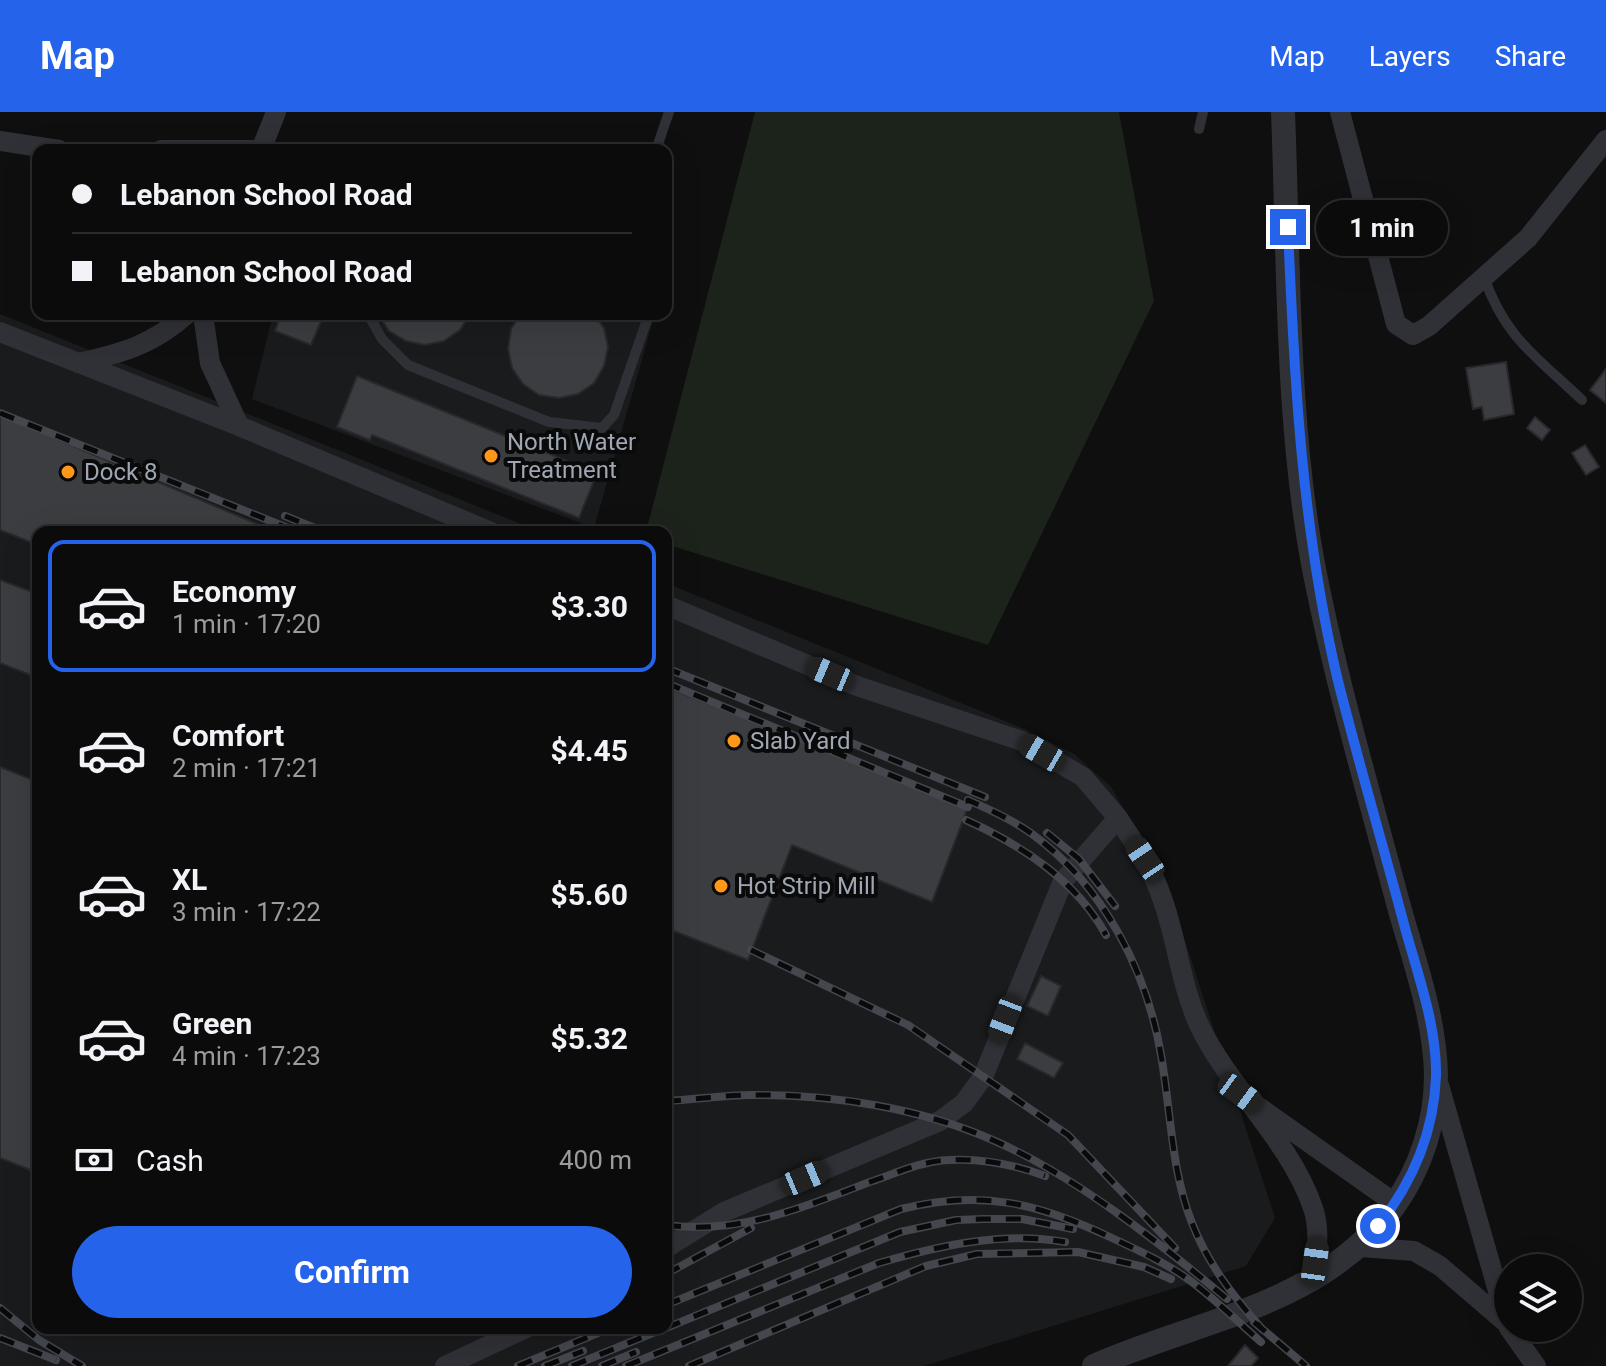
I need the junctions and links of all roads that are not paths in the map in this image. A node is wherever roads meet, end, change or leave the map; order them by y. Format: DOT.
graph roads {
  1 [pos="276,112"];
  2 [pos="669,112"];
  3 [pos="1203,112"];
  4 [pos="1283,112"];
  5 [pos="1340,112"];
  6 [pos="1199,129"];
  7 [pos="1606,140"];
  8 [pos="0,141"];
  9 [pos="263,144"];
  10 [pos="658,144"];
  11 [pos="32,146"];
  12 [pos="1484,277"];
  13 [pos="180,320"];
  14 [pos="204,320"];
  15 [pos="371,320"];
  16 [pos="647,320"];
  17 [pos="0,332"];
  18 [pos="78,363"];
  19 [pos="1582,400"];
  20 [pos="239,426"];
  21 [pos="477,526"];
  22 [pos="672,608"];
  23 [pos="1118,818"];
  24 [pos="1436,1073"];
  25 [pos="1240,1093"];
  26 [pos="1396,1204"];
  27 [pos="672,1244"];
  28 [pos="1361,1247"];
  29 [pos="1494,1279"];
  30 [pos="1313,1280"];
  31 [pos="1494,1314"];
  32 [pos="513,1334"];
  33 [pos="1519,1342"];
  34 [pos="1135,1358"];
  35 [pos="445,1366"];
  36 [pos="1094,1366"];
  37 [pos="1536,1366"];
  1 -- 9 [label="street"];
  2 -- 10 [label="lane"];
  3 -- 6 [label="lane"];
  4 -- 24 [label="street"];
  5 -- 12 [label="street"];
  7 -- 12 [label="street"];
  8 -- 11 [label="street"];
  12 -- 19 [label="lane"];
  13 -- 18 [label="street"];
  14 -- 20 [label="street"];
  15 -- 16 [label="lane"];
  17 -- 18 [label="street"];
  18 -- 20 [label="street"];
  20 -- 21 [label="street"];
  22 -- 23 [label="street"];
  23 -- 25 [label="street"];
  23 -- 27 [label="street"];
  24 -- 26 [label="street"];
  24 -- 29 [label="street"];
  25 -- 26 [label="street"];
  25 -- 30 [label="street"];
  26 -- 28 [label="street"];
  28 -- 30 [label="street"];
  28 -- 31 [label="street"];
  30 -- 34 [label="street"];
  32 -- 35 [label="street"];
  33 -- 37 [label="street"];
  34 -- 36 [label="street"];
}
